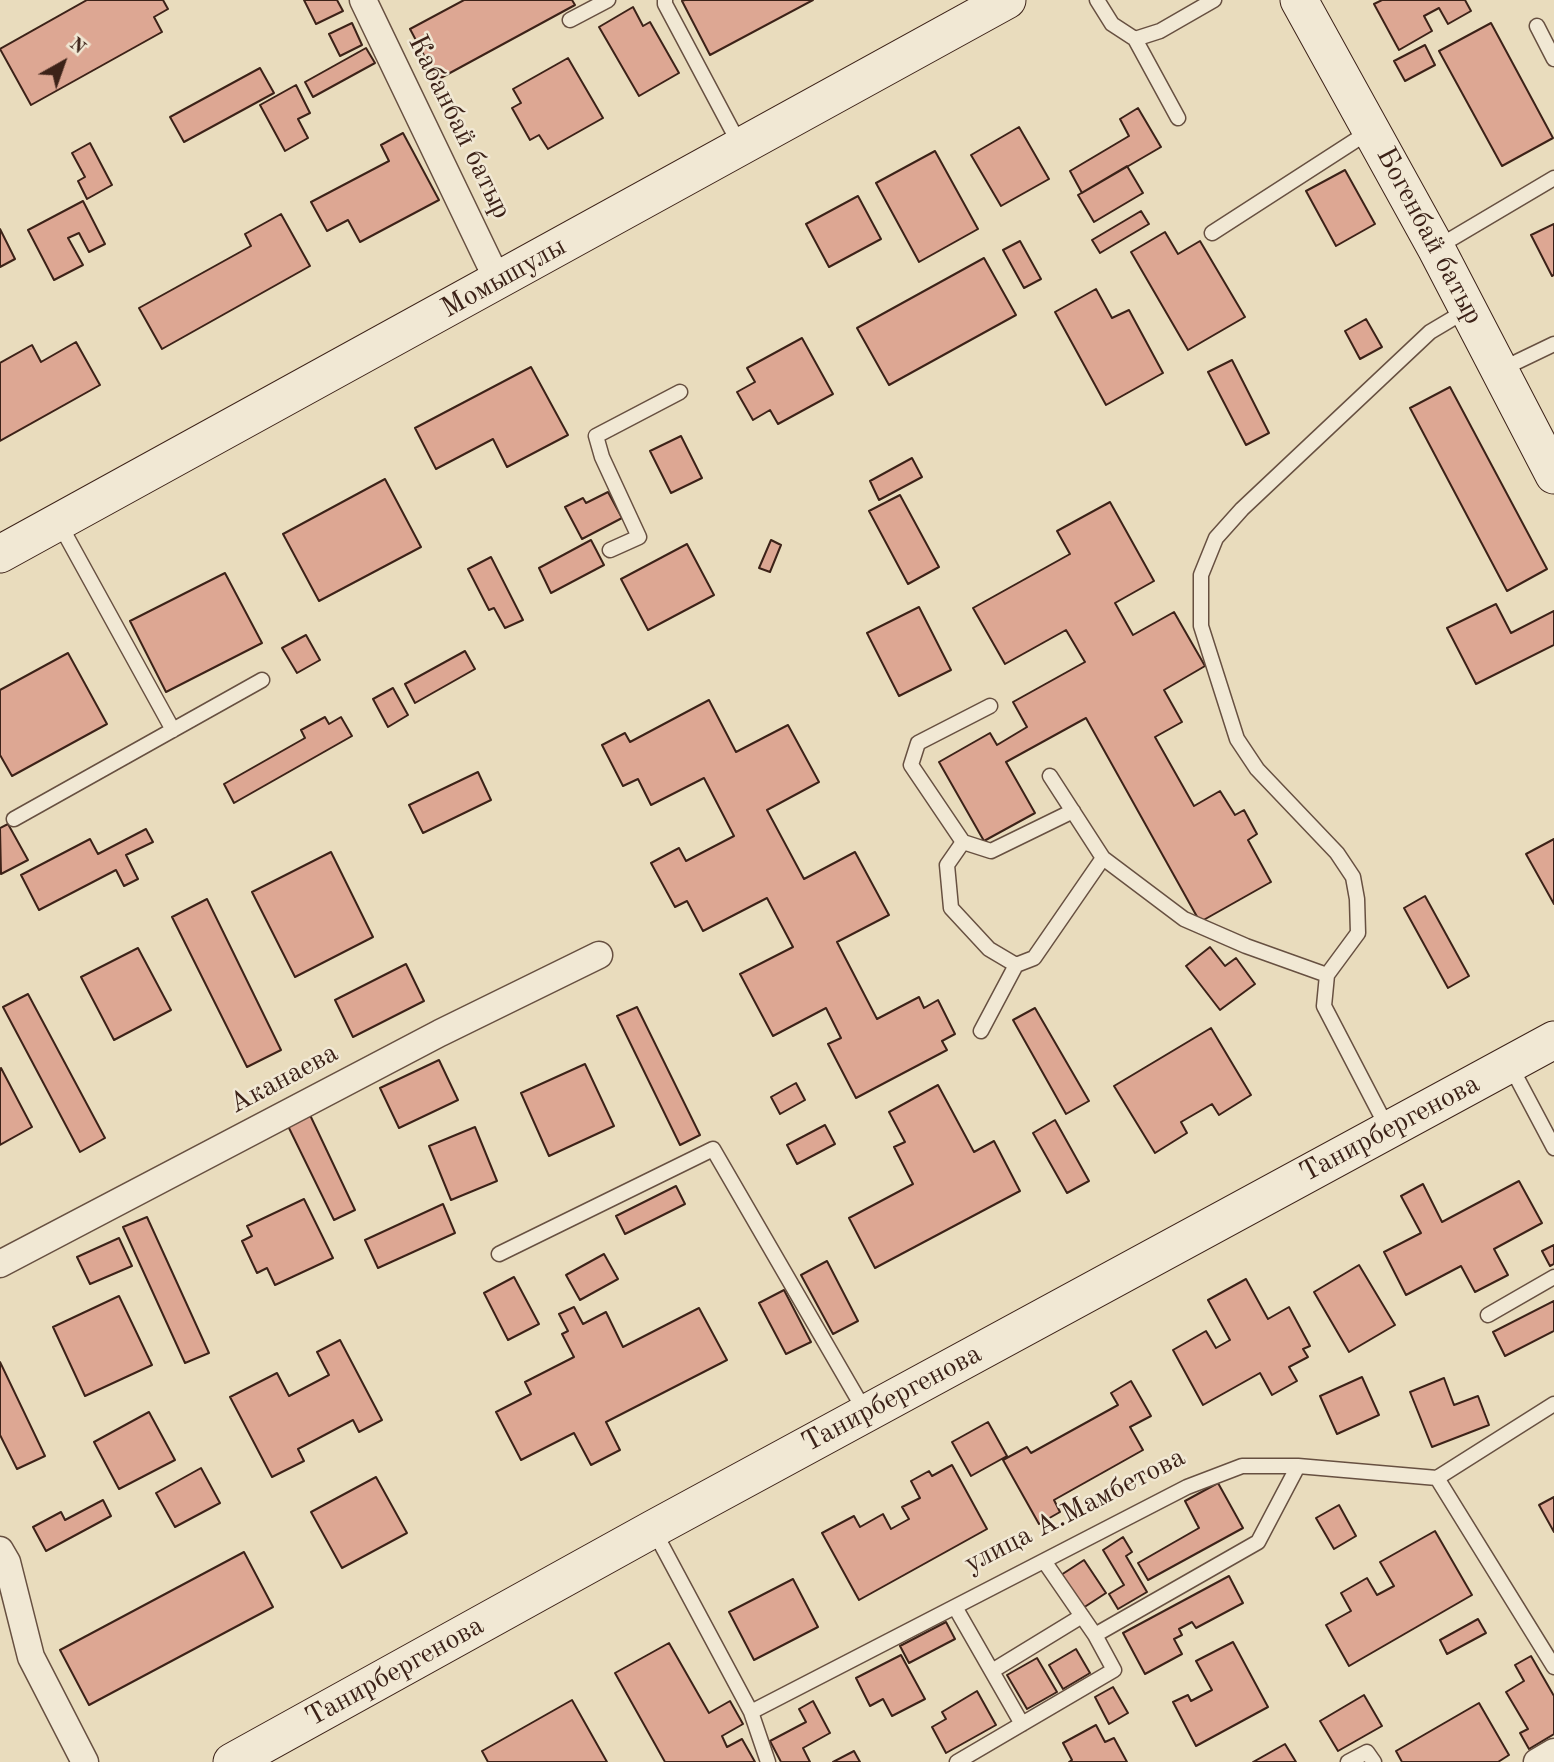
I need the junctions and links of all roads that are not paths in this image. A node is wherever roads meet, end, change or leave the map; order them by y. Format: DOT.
graph roads {
  1 [pos="363,0"];
  2 [pos="608,0"];
  3 [pos="1007,0"];
  4 [pos="1097,0"];
  5 [pos="1214,0"];
  6 [pos="1299,0"];
  7 [pos="661,1"];
  8 [pos="570,20"];
  9 [pos="1537,26"];
  10 [pos="1135,38"];
  11 [pos="1554,59"];
  12 [pos="1178,118"];
  13 [pos="1371,130"];
  14 [pos="741,147"];
  15 [pos="1554,178"];
  16 [pos="1212,233"];
  17 [pos="1436,248"];
  18 [pos="498,281"];
  19 [pos="1468,309"];
  20 [pos="1554,344"];
  21 [pos="1501,370"];
  22 [pos="680,392"];
  23 [pos="1554,475"];
  24 [pos="59,522"];
  25 [pos="610,550"];
  26 [pos="0,554"];
  27 [pos="262,680"];
  28 [pos="990,706"];
  29 [pos="173,730"];
  30 [pos="1050,776"];
  31 [pos="1073,811"];
  32 [pos="14,819"];
  33 [pos="963,842"];
  34 [pos="1103,858"];
  35 [pos="599,955"];
  36 [pos="1016,965"];
  37 [pos="1327,975"];
  38 [pos="981,1031"];
  39 [pos="1554,1040"];
  40 [pos="1510,1064"];
  41 [pos="1388,1130"];
  42 [pos="1554,1148"];
  43 [pos="499,1254"];
  44 [pos="0,1264"];
  45 [pos="1554,1277"];
  46 [pos="1488,1315"];
  47 [pos="1554,1404"];
  48 [pos="866,1413"];
  49 [pos="1298,1466"];
  50 [pos="1437,1478"];
  51 [pos="653,1528"];
  52 [pos="0,1550"];
  53 [pos="1044,1561"];
  54 [pos="955,1607"];
  55 [pos="1082,1616"];
  56 [pos="1095,1635"];
  57 [pos="1554,1667"];
  58 [pos="992,1671"];
  59 [pos="751,1712"];
  60 [pos="1022,1724"];
  61 [pos="1554,1752"];
  62 [pos="85,1762"];
  63 [pos="232,1762"];
  64 [pos="768,1762"];
  65 [pos="957,1762"];
  66 [pos="1348,1762"];
  67 [pos="1374,1762"];
  68 [pos="1537,1762"];
  1 -- 18 [label="street, Кабанбай батыр"];
  2 -- 8 [label="lane"];
  3 -- 14 [label="street, Момышулы"];
  4 -- 10 [label="lane"];
  5 -- 10 [label="lane"];
  6 -- 13 [label="street, Богенбай батыр"];
  7 -- 14 [label="lane"];
  9 -- 11 [label="lane"];
  10 -- 12 [label="lane"];
  13 -- 16 [label="lane"];
  13 -- 17 [label="street, Богенбай батыр"];
  14 -- 18 [label="street, Момышулы"];
  15 -- 17 [label="lane"];
  17 -- 19 [label="street, Богенбай батыр"];
  18 -- 24 [label="street, Момышулы"];
  19 -- 21 [label="street, Богенбай батыр"];
  19 -- 37 [label="lane"];
  20 -- 21 [label="lane"];
  21 -- 23 [label="street, Богенбай батыр"];
  22 -- 25 [label="lane"];
  24 -- 26 [label="street, Момышулы"];
  24 -- 29 [label="lane"];
  27 -- 29 [label="lane"];
  28 -- 33 [label="lane"];
  29 -- 32 [label="lane"];
  30 -- 31 [label="lane"];
  31 -- 33 [label="lane"];
  31 -- 34 [label="lane"];
  33 -- 36 [label="lane"];
  34 -- 36 [label="lane"];
  34 -- 37 [label="lane"];
  35 -- 44 [label="street, Аканаева"];
  36 -- 38 [label="lane"];
  37 -- 41 [label="lane"];
  39 -- 40 [label="street, Танирбергенова"];
  40 -- 41 [label="street, Танирбергенова"];
  40 -- 42 [label="lane"];
  41 -- 48 [label="street, Танирбергенова"];
  43 -- 48 [label="lane"];
  45 -- 46 [label="lane"];
  47 -- 50 [label="lane"];
  48 -- 51 [label="street, Танирбергенова"];
  49 -- 50 [label="lane, улица А.Мамбетова"];
  49 -- 53 [label="lane, улица А.Мамбетова"];
  49 -- 56 [label="lane"];
  50 -- 57 [label="lane"];
  51 -- 59 [label="lane"];
  51 -- 63 [label="street, Танирбергенова"];
  52 -- 62 [label="street"];
  53 -- 54 [label="lane, улица А.Мамбетова"];
  53 -- 55 [label="lane"];
  54 -- 58 [label="lane"];
  54 -- 59 [label="lane, улица А.Мамбетова"];
  55 -- 56 [label="lane"];
  55 -- 58 [label="lane"];
  56 -- 60 [label="lane"];
  58 -- 60 [label="lane"];
  59 -- 64 [label="lane"];
  60 -- 65 [label="lane"];
  61 -- 68 [label="street"];
  66 -- 67 [label="lane"];
}
